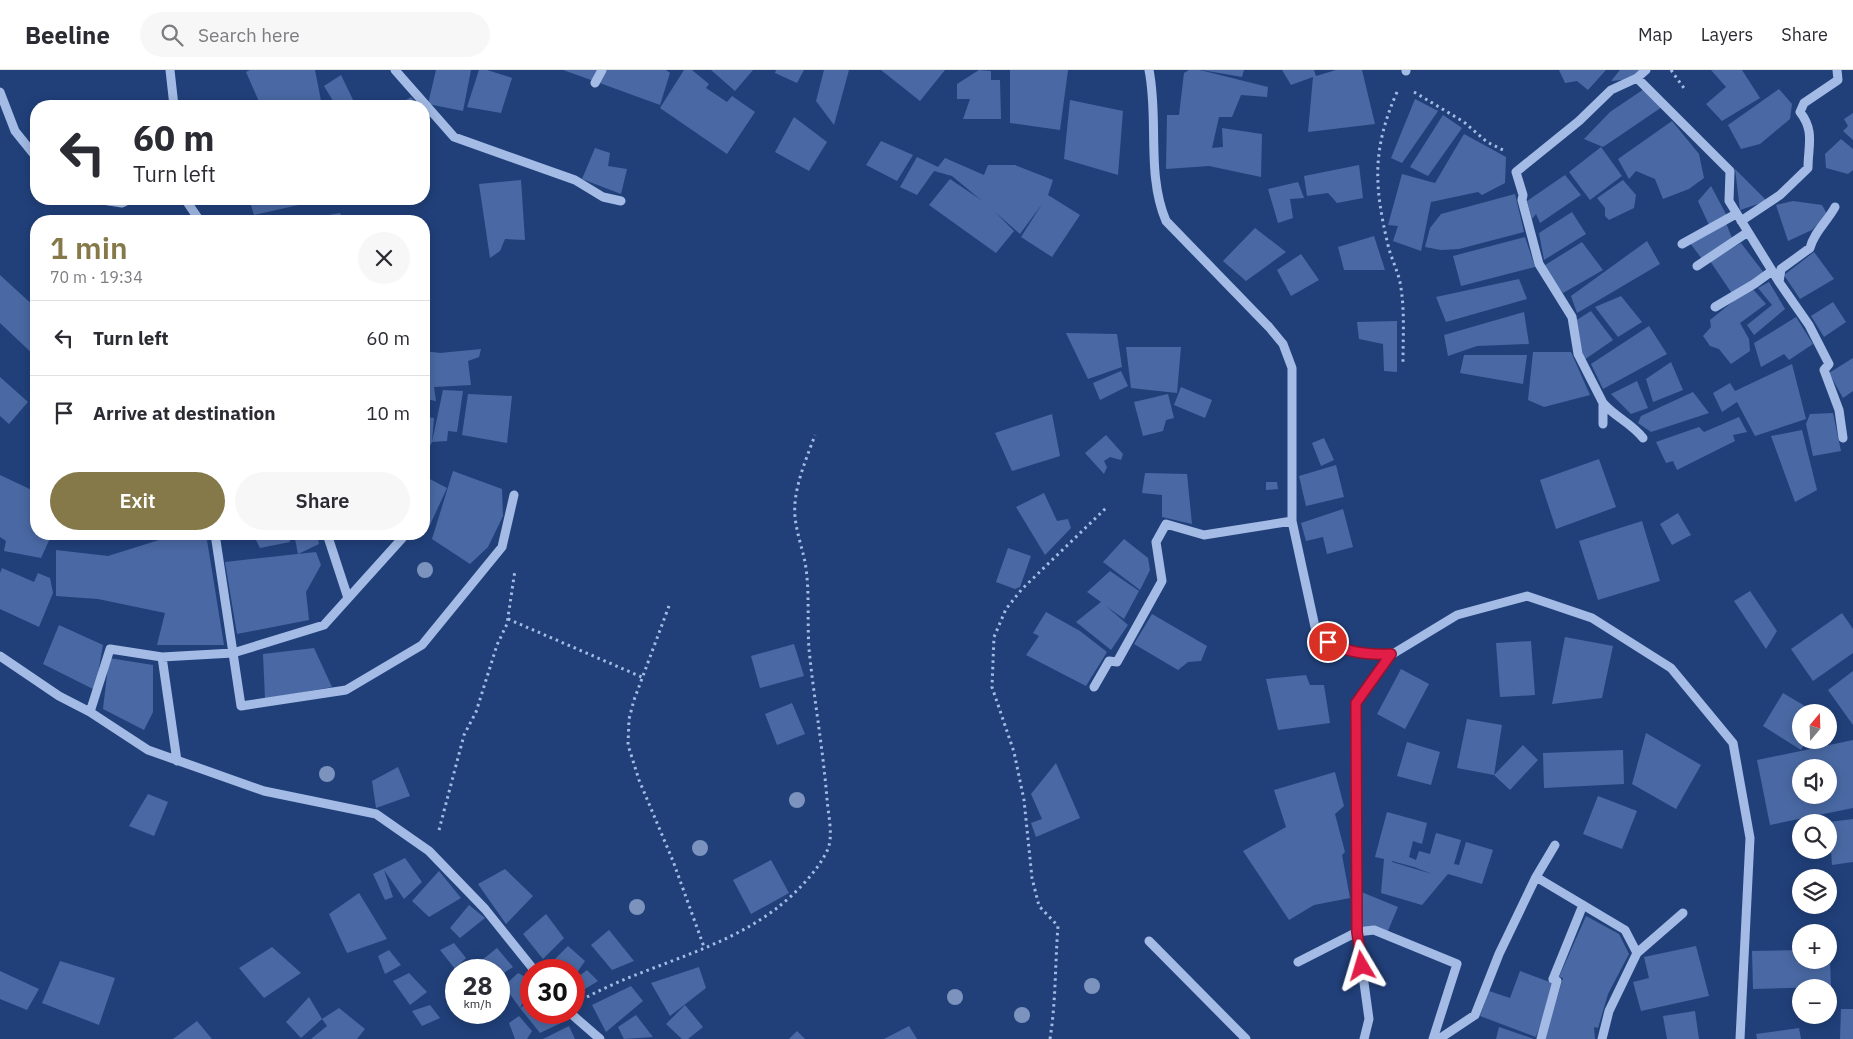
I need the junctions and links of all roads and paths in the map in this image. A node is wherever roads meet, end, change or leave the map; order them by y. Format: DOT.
graph roads {
  1 [pos="170,70"];
  2 [pos="395,70"];
  3 [pos="602,70"];
  4 [pos="1149,70"];
  5 [pos="1406,70"];
  6 [pos="1646,70"];
  7 [pos="1837,70"];
  8 [pos="1637,78"];
  9 [pos="595,83"];
  10 [pos="0,92"];
  11 [pos="173,100"];
  12 [pos="421,100"];
  13 [pos="430,110"];
  14 [pos="30,150"];
  15 [pos="1516,172"];
  16 [pos="621,201"];
  17 [pos="1836,207"];
  18 [pos="1739,217"];
  19 [pos="1748,232"];
  20 [pos="1682,244"];
  21 [pos="1697,266"];
  22 [pos="1772,271"];
  23 [pos="1779,282"];
  24 [pos="1715,307"];
  25 [pos="1403,362"];
  26 [pos="1604,403"];
  27 [pos="1603,424"];
  28 [pos="815,435"];
  29 [pos="1643,438"];
  30 [pos="1843,438"];
  31 [pos="514,496"];
  32 [pos="1106,508"];
  33 [pos="1292,521"];
  34 [pos="216,540"];
  35 [pos="329,540"];
  36 [pos="401,540"];
  37 [pos="515,567"];
  38 [pos="348,598"];
  39 [pos="669,606"];
  40 [pos="508,619"];
  41 [pos="233,653"];
  42 [pos="1391,654"];
  43 [pos="0,657"];
  44 [pos="162,657"];
  45 [pos="644,678"];
  46 [pos="1094,687"];
  47 [pos="90,712"];
  48 [pos="177,761"];
  49 [pos="1555,845"];
  50 [pos="429,852"];
  51 [pos="1536,877"];
  52 [pos="1583,905"];
  53 [pos="1683,912"];
  54 [pos="1357,932"];
  55 [pos="1149,941"];
  56 [pos="704,947"];
  57 [pos="1637,952"];
  58 [pos="525,959"];
  59 [pos="1298,962"];
  60 [pos="585,998"];
  61 [pos="582,1024"];
  62 [pos="600,1039"];
  63 [pos="1050,1039"];
  64 [pos="1246,1039"];
  65 [pos="1364,1039"];
  66 [pos="1434,1039"];
  67 [pos="1439,1039"];
  68 [pos="1541,1039"];
  69 [pos="1602,1039"];
  70 [pos="1740,1039"];
  1 -- 11 [label="street"];
  2 -- 12 [label="street"];
  3 -- 9 [label="street"];
  4 -- 33 [label="street"];
  5 -- 15 [label="path"];
  5 -- 25 [label="path"];
  6 -- 8 [label="street"];
  7 -- 18 [label="street"];
  8 -- 15 [label="street"];
  8 -- 18 [label="street"];
  10 -- 14 [label="street"];
  13 -- 16 [label="street"];
  15 -- 26 [label="street"];
  17 -- 23 [label="street"];
  18 -- 19 [label="street"];
  18 -- 20 [label="street"];
  19 -- 21 [label="street"];
  19 -- 22 [label="street"];
  22 -- 23 [label="street"];
  22 -- 24 [label="street"];
  23 -- 30 [label="street"];
  26 -- 27 [label="street"];
  26 -- 29 [label="street"];
  28 -- 56 [label="path"];
  31 -- 41 [label="street"];
  32 -- 63 [label="path"];
  33 -- 42 [label="street"];
  33 -- 46 [label="street"];
  34 -- 41 [label="street"];
  35 -- 38 [label="street"];
  36 -- 38 [label="street"];
  37 -- 40 [label="path"];
  38 -- 41 [label="street"];
  39 -- 45 [label="path"];
  40 -- 45 [label="path"];
  40 -- 50 [label="path"];
  41 -- 44 [label="street"];
  42 -- 54 [label="street"];
  42 -- 70 [label="street"];
  43 -- 47 [label="street"];
  44 -- 47 [label="street"];
  44 -- 48 [label="street"];
  45 -- 56 [label="path"];
  47 -- 48 [label="street"];
  48 -- 50 [label="street"];
  49 -- 51 [label="street"];
  50 -- 58 [label="street"];
  51 -- 52 [label="street"];
  51 -- 67 [label="street"];
  52 -- 57 [label="street"];
  52 -- 68 [label="street"];
  53 -- 57 [label="street"];
  54 -- 59 [label="street"];
  54 -- 65 [label="street"];
  54 -- 66 [label="street"];
  55 -- 64 [label="street"];
  56 -- 60 [label="path"];
  57 -- 69 [label="street"];
  61 -- 62 [label="street"];
}
